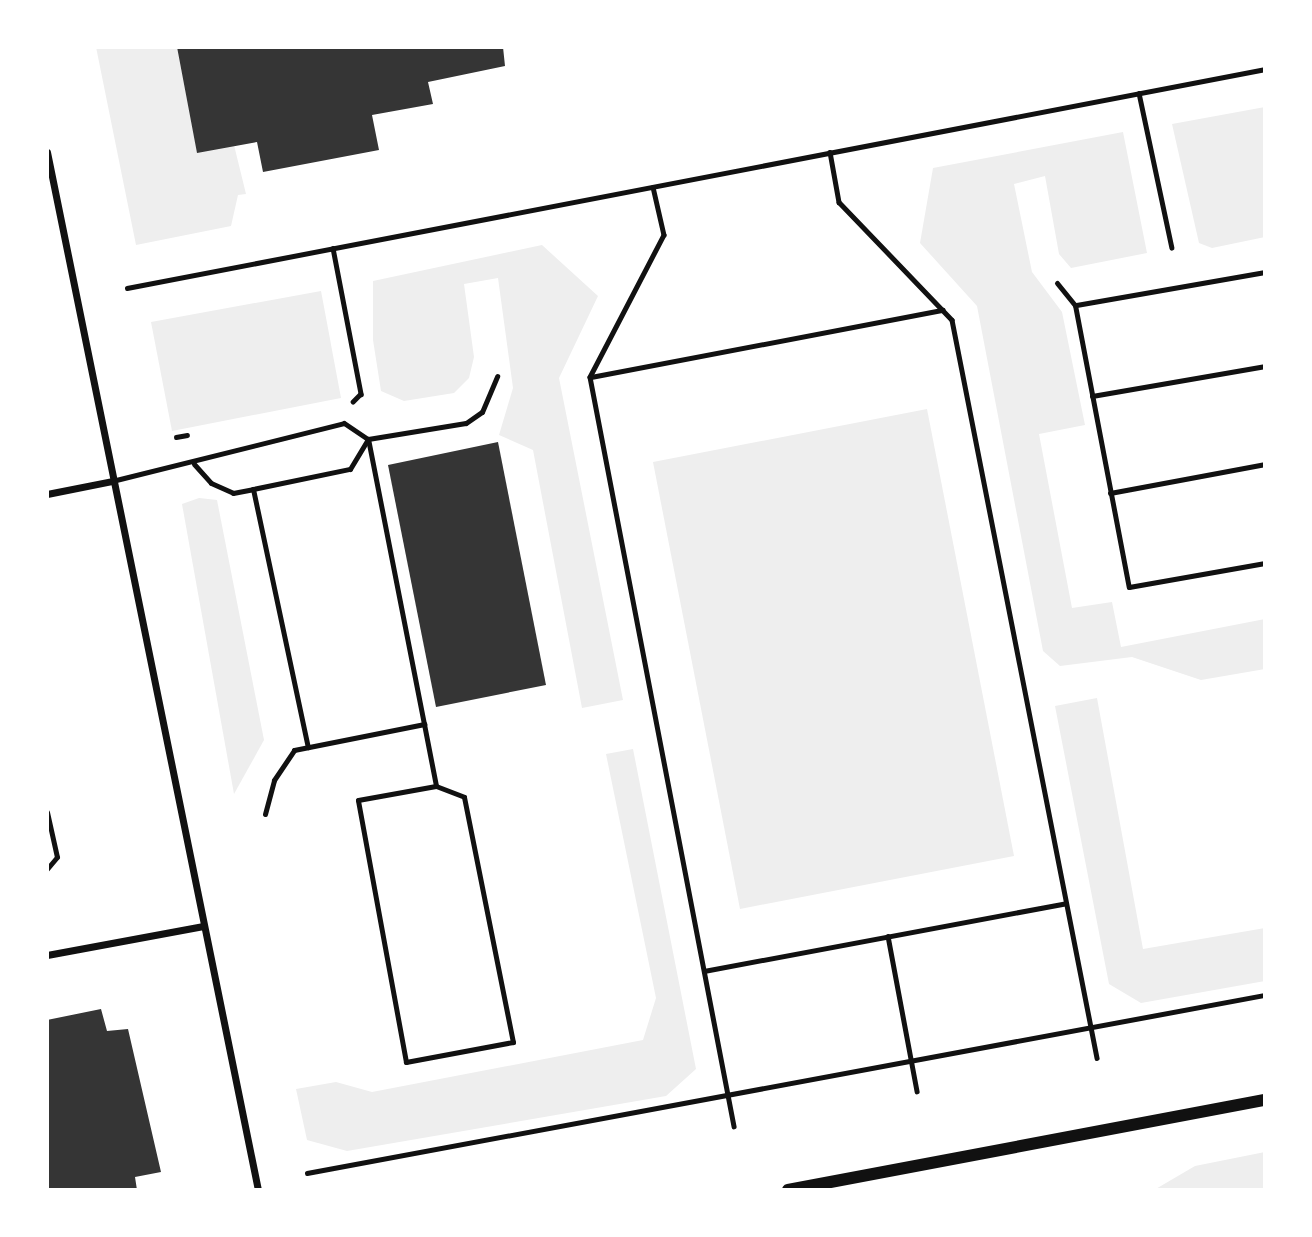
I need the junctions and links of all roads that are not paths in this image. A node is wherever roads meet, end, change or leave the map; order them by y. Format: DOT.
graph roads {
  1 [pos="47,152"];
  2 [pos="1265,272"];
  3 [pos="1057,283"];
  4 [pos="1075,305"];
  5 [pos="1265,366"];
  6 [pos="497,376"];
  7 [pos="1092,396"];
  8 [pos="368,439"];
  9 [pos="194,464"];
  10 [pos="1265,464"];
  11 [pos="113,481"];
  12 [pos="253,489"];
  13 [pos="1111,493"];
  14 [pos="47,494"];
  15 [pos="1265,562"];
  16 [pos="424,724"];
  17 [pos="308,747"];
  18 [pos="436,786"];
  19 [pos="47,812"];
  20 [pos="265,814"];
  21 [pos="47,869"];
  22 [pos="203,926"];
  23 [pos="47,955"];
  24 [pos="1265,1100"];
  25 [pos="258,1190"];
  26 [pos="789,1190"];
  1 -- 11 [label="street"];
  2 -- 4 [label="lane"];
  3 -- 4 [label="lane"];
  4 -- 7 [label="lane"];
  5 -- 7 [label="lane"];
  6 -- 8 [label="lane"];
  7 -- 13 [label="lane"];
  8 -- 9 [label="lane"];
  8 -- 12 [label="lane"];
  8 -- 16 [label="lane"];
  9 -- 11 [label="lane"];
  9 -- 12 [label="lane"];
  10 -- 13 [label="lane"];
  11 -- 14 [label="street"];
  11 -- 22 [label="street"];
  12 -- 17 [label="lane"];
  13 -- 15 [label="lane"];
  16 -- 17 [label="lane"];
  16 -- 18 [label="lane"];
  17 -- 20 [label="lane"];
  18 -- 18 [label="lane"];
  19 -- 21 [label="lane"];
  22 -- 23 [label="street"];
  22 -- 25 [label="street"];
  24 -- 26 [label="street"];
}
